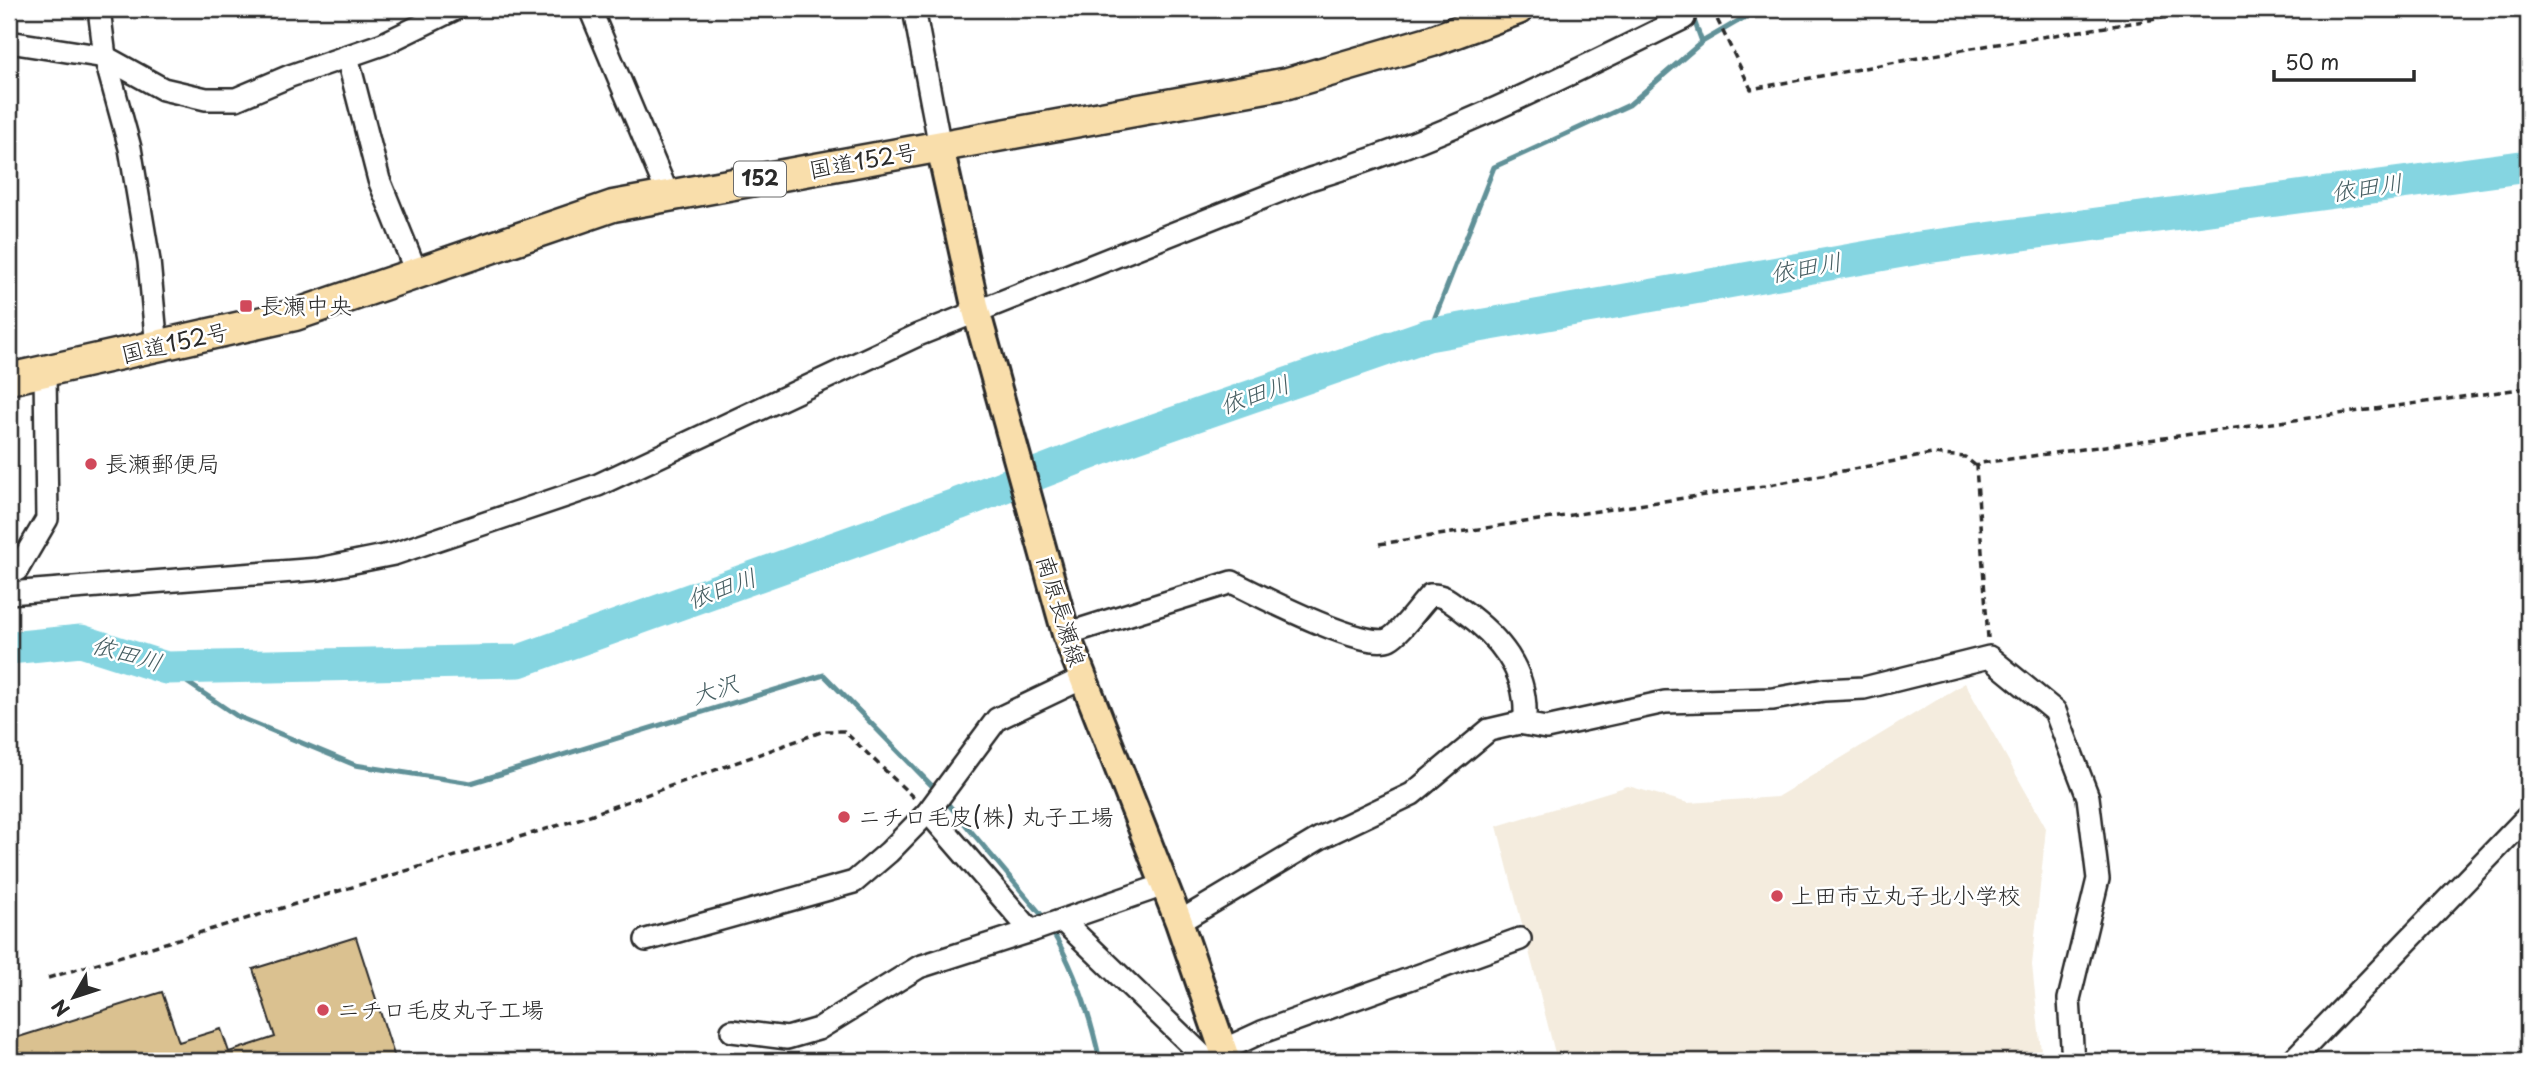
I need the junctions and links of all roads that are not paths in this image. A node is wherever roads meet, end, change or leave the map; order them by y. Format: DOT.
graph roads {
  1 [pos="99,9"];
  2 [pos="456,9"];
  3 [pos="590,9"];
  4 [pos="914,9"];
  5 [pos="1518,9"];
  6 [pos="1684,18"];
  7 [pos="9,42"];
  8 [pos="347,56"];
  9 [pos="105,57"];
  10 [pos="940,147"];
  11 [pos="668,195"];
  12 [pos="417,274"];
  13 [pos="976,310"];
  14 [pos="157,348"];
  15 [pos="45,373"];
  16 [pos="9,379"];
  17 [pos="17,570"];
  18 [pos="9,593"];
  19 [pos="1066,634"];
  20 [pos="1081,679"];
  21 [pos="1519,723"];
  22 [pos="928,812"];
  23 [pos="2528,816"];
  24 [pos="1164,884"];
  25 [pos="1064,922"];
  26 [pos="1179,922"];
  27 [pos="1031,931"];
  28 [pos="1520,939"];
  29 [pos="646,940"];
  30 [pos="732,1031"];
  31 [pos="1218,1058"];
  32 [pos="2073,1061"];
  33 [pos="2292,1061"];
  1 -- 9 [label="street"];
  2 -- 8 [label="street"];
  3 -- 11 [label="street"];
  4 -- 10 [label="street"];
  5 -- 10 [label="highway, 国道152号 / 152"];
  6 -- 13 [label="street"];
  7 -- 9 [label="street"];
  8 -- 9 [label="street"];
  8 -- 12 [label="street"];
  9 -- 14 [label="street"];
  10 -- 11 [label="highway, 国道152号 / 152"];
  10 -- 13 [label="main road, 南原長瀬線"];
  11 -- 12 [label="highway, 国道152号 / 152"];
  12 -- 14 [label="highway, 国道152号 / 152"];
  13 -- 18 [label="street"];
  13 -- 19 [label="main road, 南原長瀬線"];
  14 -- 15 [label="highway, 国道152号 / 152"];
  15 -- 16 [label="highway, 国道152号 / 152"];
  15 -- 17 [label="street"];
  19 -- 20 [label="main road, 南原長瀬線"];
  19 -- 21 [label="street"];
  20 -- 22 [label="street"];
  20 -- 24 [label="main road, 南原長瀬線"];
  21 -- 26 [label="street"];
  21 -- 32 [label="street"];
  22 -- 27 [label="street"];
  22 -- 29 [label="street"];
  23 -- 33 [label="street"];
  24 -- 25 [label="street"];
  24 -- 26 [label="main road, 南原長瀬線"];
  25 -- 27 [label="street"];
  25 -- 31 [label="street"];
  26 -- 31 [label="main road, 南原長瀬線"];
  27 -- 30 [label="street"];
  28 -- 31 [label="street"];
}
